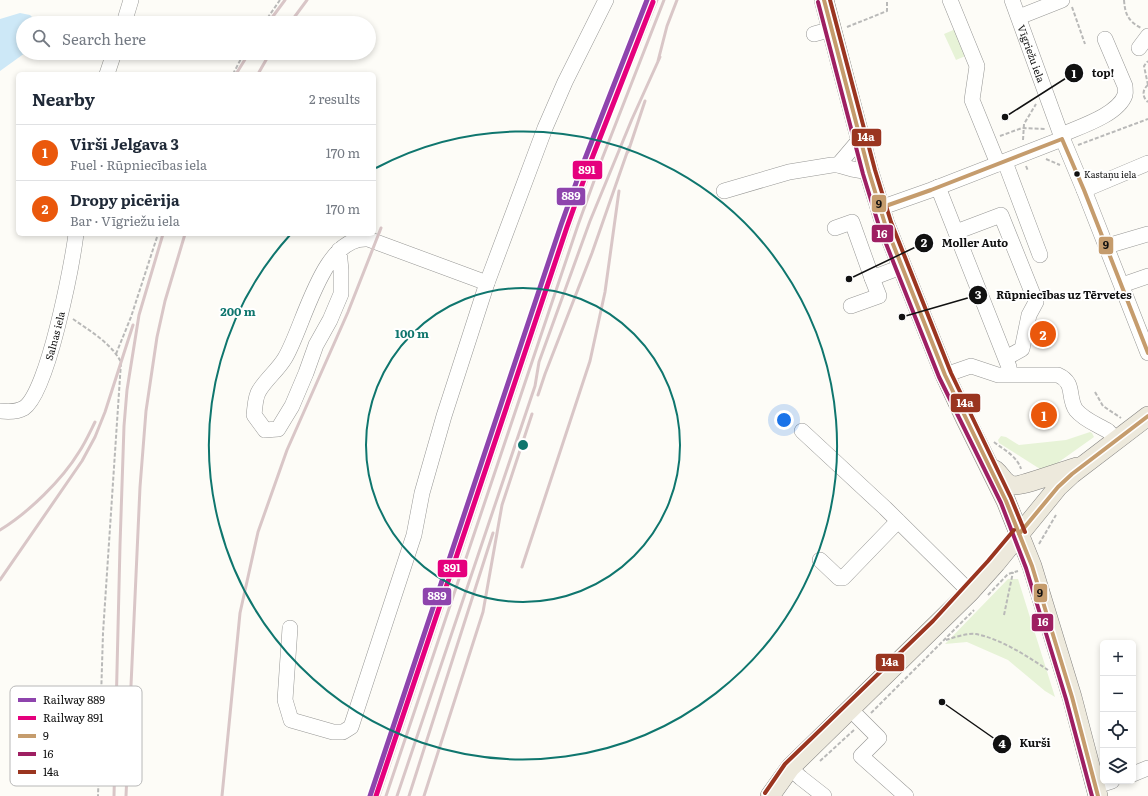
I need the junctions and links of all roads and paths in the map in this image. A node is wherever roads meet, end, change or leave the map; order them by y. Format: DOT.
graph roads {
  1 [pos="131,0"];
  2 [pos="280,0"];
  3 [pos="606,0"];
  4 [pos="824,0"];
  5 [pos="887,0"];
  6 [pos="950,0"];
  7 [pos="1012,0"];
  8 [pos="1062,0"];
  9 [pos="1069,0"];
  10 [pos="1124,0"];
  11 [pos="126,16"];
  12 [pos="269,16"];
  13 [pos="1019,18"];
  14 [pos="838,29"];
  15 [pos="814,34"];
  16 [pos="1144,38"];
  17 [pos="1105,39"];
  18 [pos="1085,44"];
  19 [pos="112,60"];
  20 [pos="240,60"];
  21 [pos="1148,61"];
  22 [pos="108,72"];
  23 [pos="233,72"];
  24 [pos="1148,85"];
  25 [pos="1038,102"];
  26 [pos="1148,102"];
  27 [pos="1148,118"];
  28 [pos="1023,128"];
  29 [pos="861,138"];
  30 [pos="1059,138"];
  31 [pos="989,140"];
  32 [pos="1027,146"];
  33 [pos="1001,163"];
  34 [pos="1148,163"];
  35 [pos="838,165"];
  36 [pos="1062,166"];
  37 [pos="869,172"];
  38 [pos="938,187"];
  39 [pos="1084,190"];
  40 [pos="724,191"];
  41 [pos="880,208"];
  42 [pos="835,228"];
  43 [pos="956,232"];
  44 [pos="1148,234"];
  45 [pos="76,236"];
  46 [pos="157,236"];
  47 [pos="1107,246"];
  48 [pos="339,250"];
  49 [pos="1040,254"];
  50 [pos="901,267"];
  51 [pos="1148,276"];
  52 [pos="872,278"];
  53 [pos="487,282"];
  54 [pos="1122,285"];
  55 [pos="851,306"];
  56 [pos="62,311"];
  57 [pos="293,341"];
  58 [pos="316,345"];
  59 [pos="1148,353"];
  60 [pos="116,354"];
  61 [pos="1006,358"];
  62 [pos="945,375"];
  63 [pos="1013,375"];
  64 [pos="1095,392"];
  65 [pos="0,411"];
  66 [pos="1148,416"];
  67 [pos="1126,421"];
  68 [pos="802,431"];
  69 [pos="1116,440"];
  70 [pos="989,466"];
  71 [pos="1082,466"];
  72 [pos="898,522"];
  73 [pos="1051,522"];
  74 [pos="1019,534"];
  75 [pos="1039,546"];
  76 [pos="820,560"];
  77 [pos="1018,571"];
  78 [pos="1013,572"];
  79 [pos="978,599"];
  80 [pos="1004,615"];
  81 [pos="290,628"];
  82 [pos="945,640"];
  83 [pos="1050,671"];
  84 [pos="101,686"];
  85 [pos="857,716"];
  86 [pos="818,763"];
  87 [pos="790,768"];
  88 [pos="1148,768"];
  89 [pos="1136,773"];
  90 [pos="98,786"];
  91 [pos="1102,788"];
  92 [pos="98,796"];
  93 [pos="770,796"];
  94 [pos="824,796"];
  95 [pos="906,796"];
  1 -- 11 [label="street"];
  2 -- 12 [label="path"];
  3 -- 53 [label="street"];
  4 -- 14 [label="main road"];
  5 -- 14 [label="path"];
  6 -- 31 [label="street"];
  7 -- 13 [label="street, Vīgriežu iela"];
  8 -- 13 [label="street"];
  9 -- 18 [label="path"];
  10 -- 16 [label="path"];
  13 -- 30 [label="street, Vīgriežu iela"];
  14 -- 15 [label="street"];
  14 -- 29 [label="main road"];
  17 -- 30 [label="street"];
  19 -- 22 [label="street"];
  20 -- 23 [label="path"];
  21 -- 24 [label="path"];
  24 -- 26 [label="path"];
  25 -- 28 [label="path"];
  27 -- 30 [label="path"];
  28 -- 30 [label="path"];
  28 -- 31 [label="path"];
  28 -- 32 [label="path"];
  29 -- 35 [label="street"];
  29 -- 37 [label="main road"];
  30 -- 32 [label="street"];
  30 -- 39 [label="street, Vīgriežu iela"];
  31 -- 33 [label="street"];
  32 -- 33 [label="street"];
  32 -- 36 [label="path"];
  33 -- 38 [label="street"];
  33 -- 49 [label="street"];
  34 -- 39 [label="street"];
  35 -- 37 [label="street"];
  35 -- 40 [label="street"];
  37 -- 41 [label="main road"];
  38 -- 41 [label="street"];
  38 -- 43 [label="street"];
  39 -- 47 [label="street, Vīgriežu iela"];
  41 -- 50 [label="main road"];
  42 -- 52 [label="street"];
  43 -- 61 [label="street"];
  43 -- 61 [label="street"];
  44 -- 47 [label="street"];
  45 -- 56 [label="street, Salnas iela"];
  46 -- 60 [label="path"];
  47 -- 54 [label="street, Vīgriežu iela"];
  48 -- 53 [label="street"];
  48 -- 57 [label="street"];
  48 -- 58 [label="street"];
  50 -- 52 [label="street"];
  50 -- 62 [label="main road"];
  51 -- 54 [label="street"];
  52 -- 55 [label="street"];
  53 -- 81 [label="street"];
  54 -- 59 [label="street, Vīgriežu iela"];
  56 -- 60 [label="path"];
  56 -- 65 [label="street, Salnas iela"];
  57 -- 58 [label="street"];
  57 -- 58 [label="street"];
  60 -- 84 [label="path"];
  61 -- 63 [label="street"];
  62 -- 63 [label="street"];
  62 -- 70 [label="main road"];
  63 -- 69 [label="street"];
  64 -- 67 [label="path"];
  66 -- 69 [label="main road"];
  68 -- 72 [label="street"];
  69 -- 71 [label="main road"];
  70 -- 71 [label="main road"];
  70 -- 74 [label="main road"];
  71 -- 74 [label="main road"];
  72 -- 76 [label="street"];
  72 -- 79 [label="street"];
  73 -- 75 [label="path"];
  74 -- 79 [label="main road"];
  74 -- 91 [label="main road"];
  77 -- 78 [label="path"];
  78 -- 79 [label="path"];
  78 -- 80 [label="path"];
  79 -- 82 [label="path"];
  79 -- 85 [label="main road"];
  82 -- 83 [label="path"];
  82 -- 85 [label="path"];
  85 -- 86 [label="path"];
  85 -- 87 [label="main road"];
  85 -- 95 [label="street"];
  87 -- 93 [label="main road"];
  87 -- 94 [label="street"];
  88 -- 89 [label="street"];
  90 -- 92 [label="path"];
}
